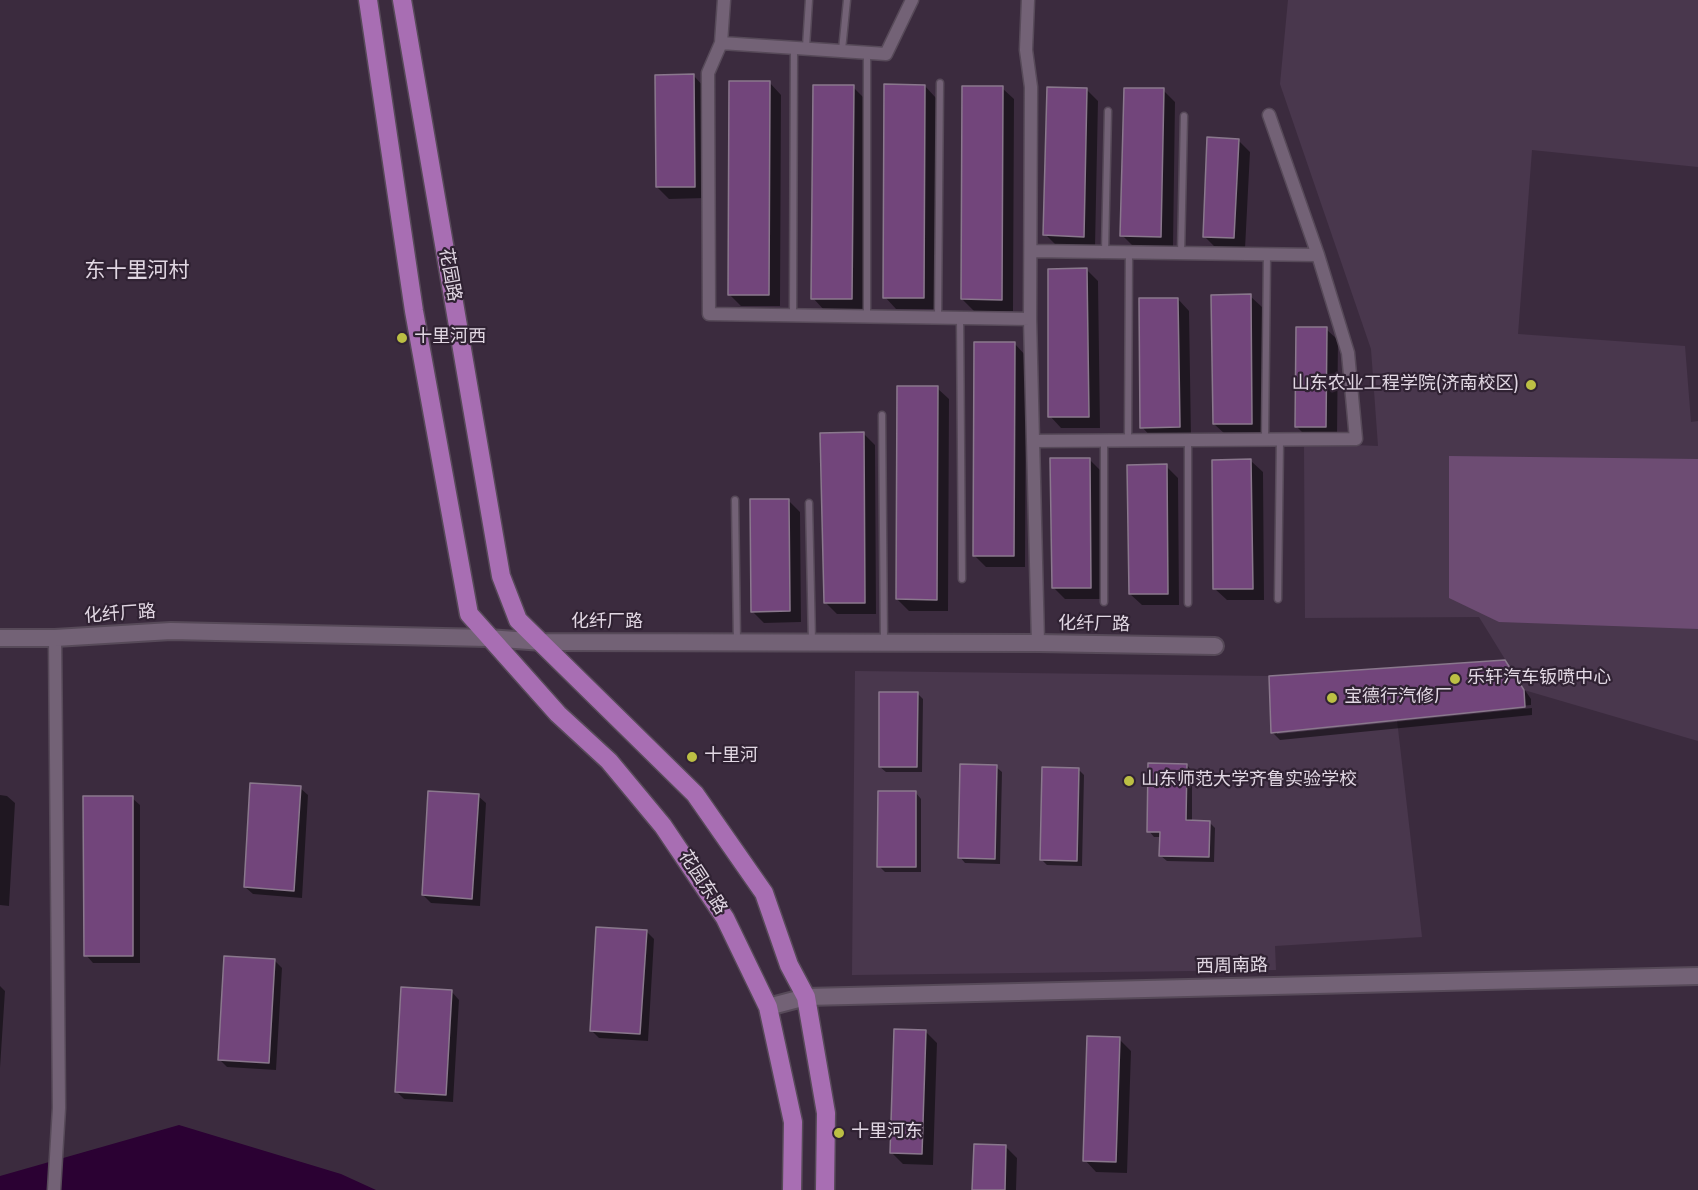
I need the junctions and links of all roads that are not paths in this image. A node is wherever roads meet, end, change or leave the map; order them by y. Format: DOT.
graph roads {
  1 [pos="368,0"];
  2 [pos="402,0"];
  3 [pos="724,0"];
  4 [pos="809,0"];
  5 [pos="847,0"];
  6 [pos="912,0"];
  7 [pos="1028,0"];
  8 [pos="721,43"];
  9 [pos="800,47"];
  10 [pos="842,50"];
  11 [pos="867,52"];
  12 [pos="940,82"];
  13 [pos="1108,111"];
  14 [pos="1269,115"];
  15 [pos="1184,116"];
  16 [pos="1032,251"];
  17 [pos="1105,252"];
  18 [pos="1129,253"];
  19 [pos="1181,253"];
  20 [pos="1267,255"];
  21 [pos="1318,255"];
  22 [pos="793,315"];
  23 [pos="867,316"];
  24 [pos="938,317"];
  25 [pos="960,317"];
  26 [pos="1030,318"];
  27 [pos="882,415"];
  28 [pos="1104,440"];
  29 [pos="1128,440"];
  30 [pos="1188,440"];
  31 [pos="1265,440"];
  32 [pos="1280,440"];
  33 [pos="1033,441"];
  34 [pos="735,500"];
  35 [pos="809,503"];
  36 [pos="962,579"];
  37 [pos="1278,598"];
  38 [pos="1104,602"];
  39 [pos="1188,603"];
  40 [pos="0,638"];
  41 [pos="55,638"];
  42 [pos="488,638"];
  43 [pos="543,642"];
  44 [pos="737,643"];
  45 [pos="812,643"];
  46 [pos="884,643"];
  47 [pos="1038,643"];
  48 [pos="1215,646"];
  49 [pos="1698,976"];
  50 [pos="806,997"];
  51 [pos="768,1007"];
  52 [pos="54,1190"];
  53 [pos="792,1190"];
  54 [pos="825,1190"];
  1 -- 42 [label="main road"];
  2 -- 43 [label="main road, 花园路"];
  3 -- 8 [label="street"];
  4 -- 9 [label="lane"];
  5 -- 10 [label="lane"];
  6 -- 11 [label="street"];
  7 -- 16 [label="street"];
  8 -- 9 [label="street"];
  8 -- 22 [label="street"];
  9 -- 10 [label="street"];
  9 -- 22 [label="lane"];
  10 -- 11 [label="street"];
  11 -- 23 [label="lane"];
  12 -- 24 [label="lane"];
  13 -- 17 [label="lane"];
  14 -- 21 [label="street"];
  15 -- 19 [label="lane"];
  16 -- 17 [label="street"];
  16 -- 26 [label="street"];
  17 -- 18 [label="street"];
  18 -- 19 [label="street"];
  18 -- 29 [label="lane"];
  19 -- 20 [label="street"];
  20 -- 21 [label="street"];
  20 -- 31 [label="lane"];
  21 -- 32 [label="street"];
  22 -- 23 [label="street"];
  23 -- 24 [label="street"];
  24 -- 25 [label="street"];
  25 -- 26 [label="street"];
  25 -- 36 [label="lane"];
  26 -- 33 [label="street"];
  27 -- 46 [label="lane"];
  28 -- 29 [label="street"];
  28 -- 33 [label="street"];
  28 -- 38 [label="lane"];
  29 -- 30 [label="street"];
  30 -- 31 [label="street"];
  30 -- 39 [label="lane"];
  31 -- 32 [label="street"];
  32 -- 37 [label="lane"];
  33 -- 47 [label="street"];
  34 -- 44 [label="lane"];
  35 -- 45 [label="lane"];
  40 -- 41 [label="main road, 化纤厂路"];
  41 -- 42 [label="main road, 化纤厂路"];
  41 -- 52 [label="street"];
  42 -- 43 [label="main road, 化纤厂路"];
  42 -- 51 [label="main road, 花园东路"];
  43 -- 44 [label="main road, 化纤厂路"];
  43 -- 50 [label="main road"];
  44 -- 45 [label="main road, 化纤厂路"];
  45 -- 46 [label="main road, 化纤厂路"];
  46 -- 47 [label="main road, 化纤厂路"];
  47 -- 48 [label="main road, 化纤厂路"];
  49 -- 50 [label="main road, 西周南路"];
  50 -- 51 [label="main road, 西周南路"];
  50 -- 54 [label="main road"];
  51 -- 53 [label="main road, 花园东路"];
}
